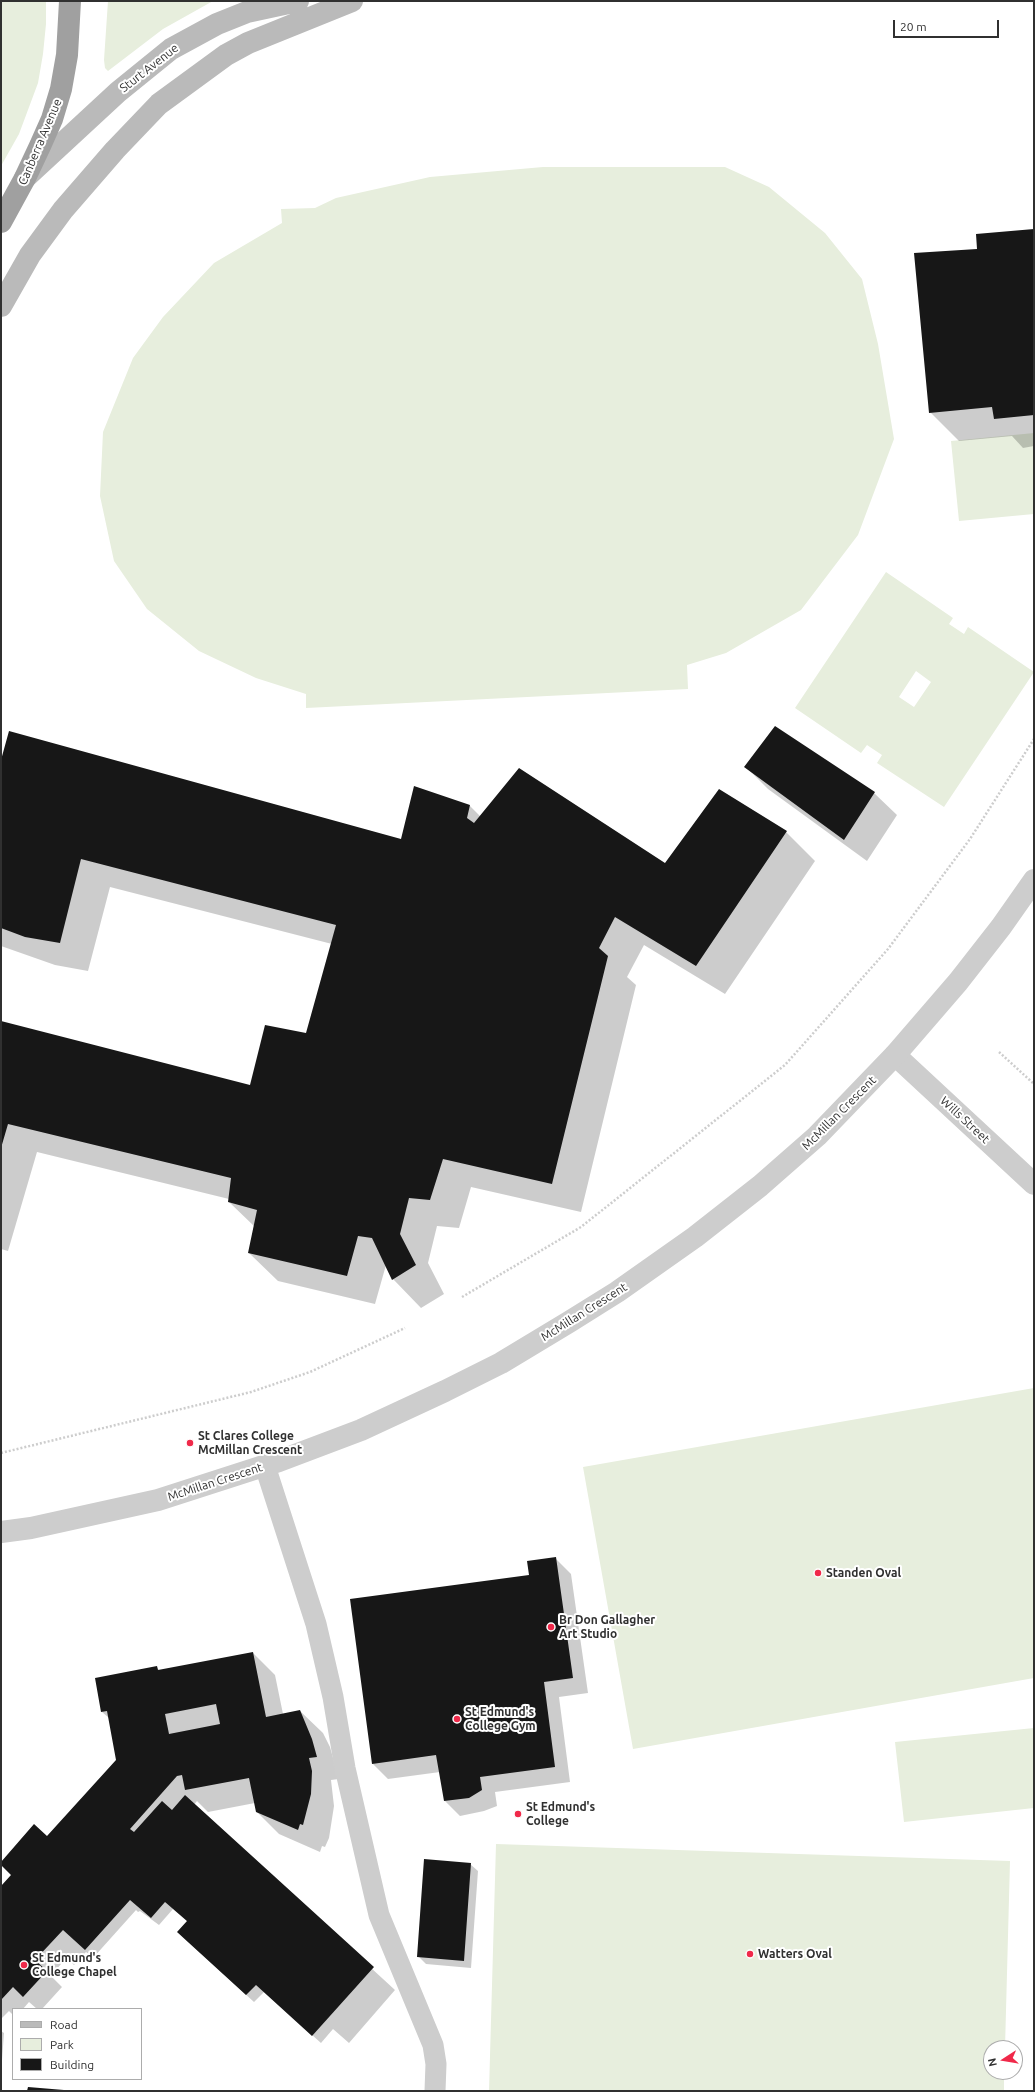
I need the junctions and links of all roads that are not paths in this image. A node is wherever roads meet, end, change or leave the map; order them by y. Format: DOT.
graph roads {
  1 [pos="70,1"];
  2 [pos="298,1"];
  3 [pos="352,1"];
  4 [pos="25,178"];
  5 [pos="4,215"];
  6 [pos="1,306"];
  7 [pos="1034,880"];
  8 [pos="895,1055"];
  9 [pos="1034,1184"];
  10 [pos="265,1466"];
  11 [pos="1,1532"];
  12 [pos="435,2091"];
  1 -- 4 [label="highway, Canberra Avenue"];
  2 -- 4 [label="main road, Sturt Avenue"];
  3 -- 6 [label="main road"];
  4 -- 5 [label="highway, Canberra Avenue"];
  7 -- 8 [label="street, McMillan Crescent"];
  8 -- 9 [label="street, Wills Street"];
  8 -- 10 [label="street, McMillan Crescent"];
  10 -- 11 [label="street, McMillan Crescent"];
  10 -- 12 [label="lane"];
}
